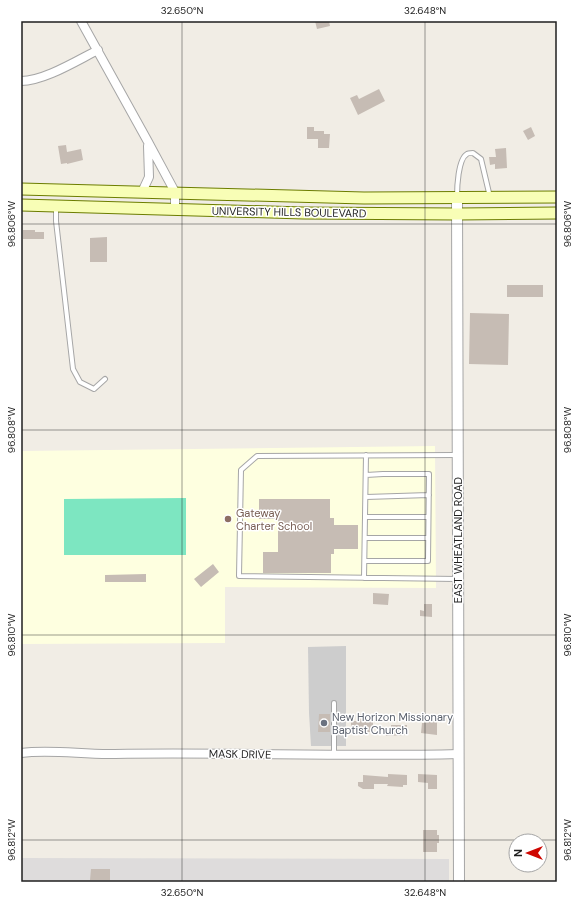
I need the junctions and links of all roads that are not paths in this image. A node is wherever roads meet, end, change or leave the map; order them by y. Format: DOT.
graph roads {
  1 [pos="81,21"];
  2 [pos="98,50"];
  3 [pos="21,81"];
  4 [pos="147,140"];
  5 [pos="21,189"];
  6 [pos="56,190"];
  7 [pos="142,192"];
  8 [pos="175,192"];
  9 [pos="490,197"];
  10 [pos="538,197"];
  11 [pos="557,197"];
  12 [pos="457,198"];
  13 [pos="21,205"];
  14 [pos="56,207"];
  15 [pos="175,209"];
  16 [pos="538,213"];
  17 [pos="557,213"];
  18 [pos="457,214"];
  19 [pos="104,379"];
  20 [pos="366,455"];
  21 [pos="457,455"];
  22 [pos="366,475"];
  23 [pos="429,495"];
  24 [pos="366,497"];
  25 [pos="365,517"];
  26 [pos="428,517"];
  27 [pos="365,538"];
  28 [pos="428,538"];
  29 [pos="364,561"];
  30 [pos="364,578"];
  31 [pos="458,579"];
  32 [pos="334,703"];
  33 [pos="21,753"];
  34 [pos="459,754"];
  35 [pos="334,755"];
  36 [pos="459,882"];
  1 -- 2 [label="street"];
  2 -- 3 [label="street"];
  2 -- 4 [label="street"];
  4 -- 7 [label="street"];
  4 -- 8 [label="street"];
  5 -- 6 [label="main road, UNIVERSITY HILLS BOULEVARD"];
  6 -- 7 [label="main road, UNIVERSITY HILLS BOULEVARD"];
  6 -- 14 [label="main road"];
  7 -- 8 [label="main road, UNIVERSITY HILLS BOULEVARD"];
  8 -- 12 [label="main road, UNIVERSITY HILLS BOULEVARD"];
  8 -- 15 [label="street"];
  9 -- 10 [label="main road, UNIVERSITY HILLS BOULEVARD"];
  9 -- 12 [label="main road, UNIVERSITY HILLS BOULEVARD"];
  9 -- 12 [label="lane"];
  10 -- 11 [label="main road, UNIVERSITY HILLS BOULEVARD"];
  10 -- 16 [label="main road"];
  12 -- 18 [label="street, EAST WHEATLAND ROAD"];
  13 -- 14 [label="main road, UNIVERSITY HILLS BOULEVARD"];
  14 -- 15 [label="main road, UNIVERSITY HILLS BOULEVARD"];
  14 -- 19 [label="lane"];
  15 -- 18 [label="main road, UNIVERSITY HILLS BOULEVARD"];
  16 -- 17 [label="main road, UNIVERSITY HILLS BOULEVARD"];
  16 -- 18 [label="main road, UNIVERSITY HILLS BOULEVARD"];
  18 -- 21 [label="street, EAST WHEATLAND ROAD"];
  20 -- 21 [label="lane"];
  20 -- 22 [label="lane"];
  20 -- 30 [label="lane"];
  21 -- 31 [label="street, EAST WHEATLAND ROAD"];
  22 -- 23 [label="lane"];
  22 -- 24 [label="lane"];
  23 -- 24 [label="lane"];
  23 -- 26 [label="lane"];
  24 -- 25 [label="lane"];
  25 -- 26 [label="lane"];
  25 -- 27 [label="lane"];
  26 -- 28 [label="lane"];
  27 -- 28 [label="lane"];
  27 -- 29 [label="lane"];
  28 -- 29 [label="lane"];
  29 -- 30 [label="lane"];
  30 -- 31 [label="lane"];
  31 -- 34 [label="street, EAST WHEATLAND ROAD"];
  32 -- 35 [label="lane"];
  33 -- 35 [label="street, MASK DRIVE"];
  34 -- 35 [label="street, MASK DRIVE"];
  34 -- 36 [label="street, EAST WHEATLAND ROAD"];
}
